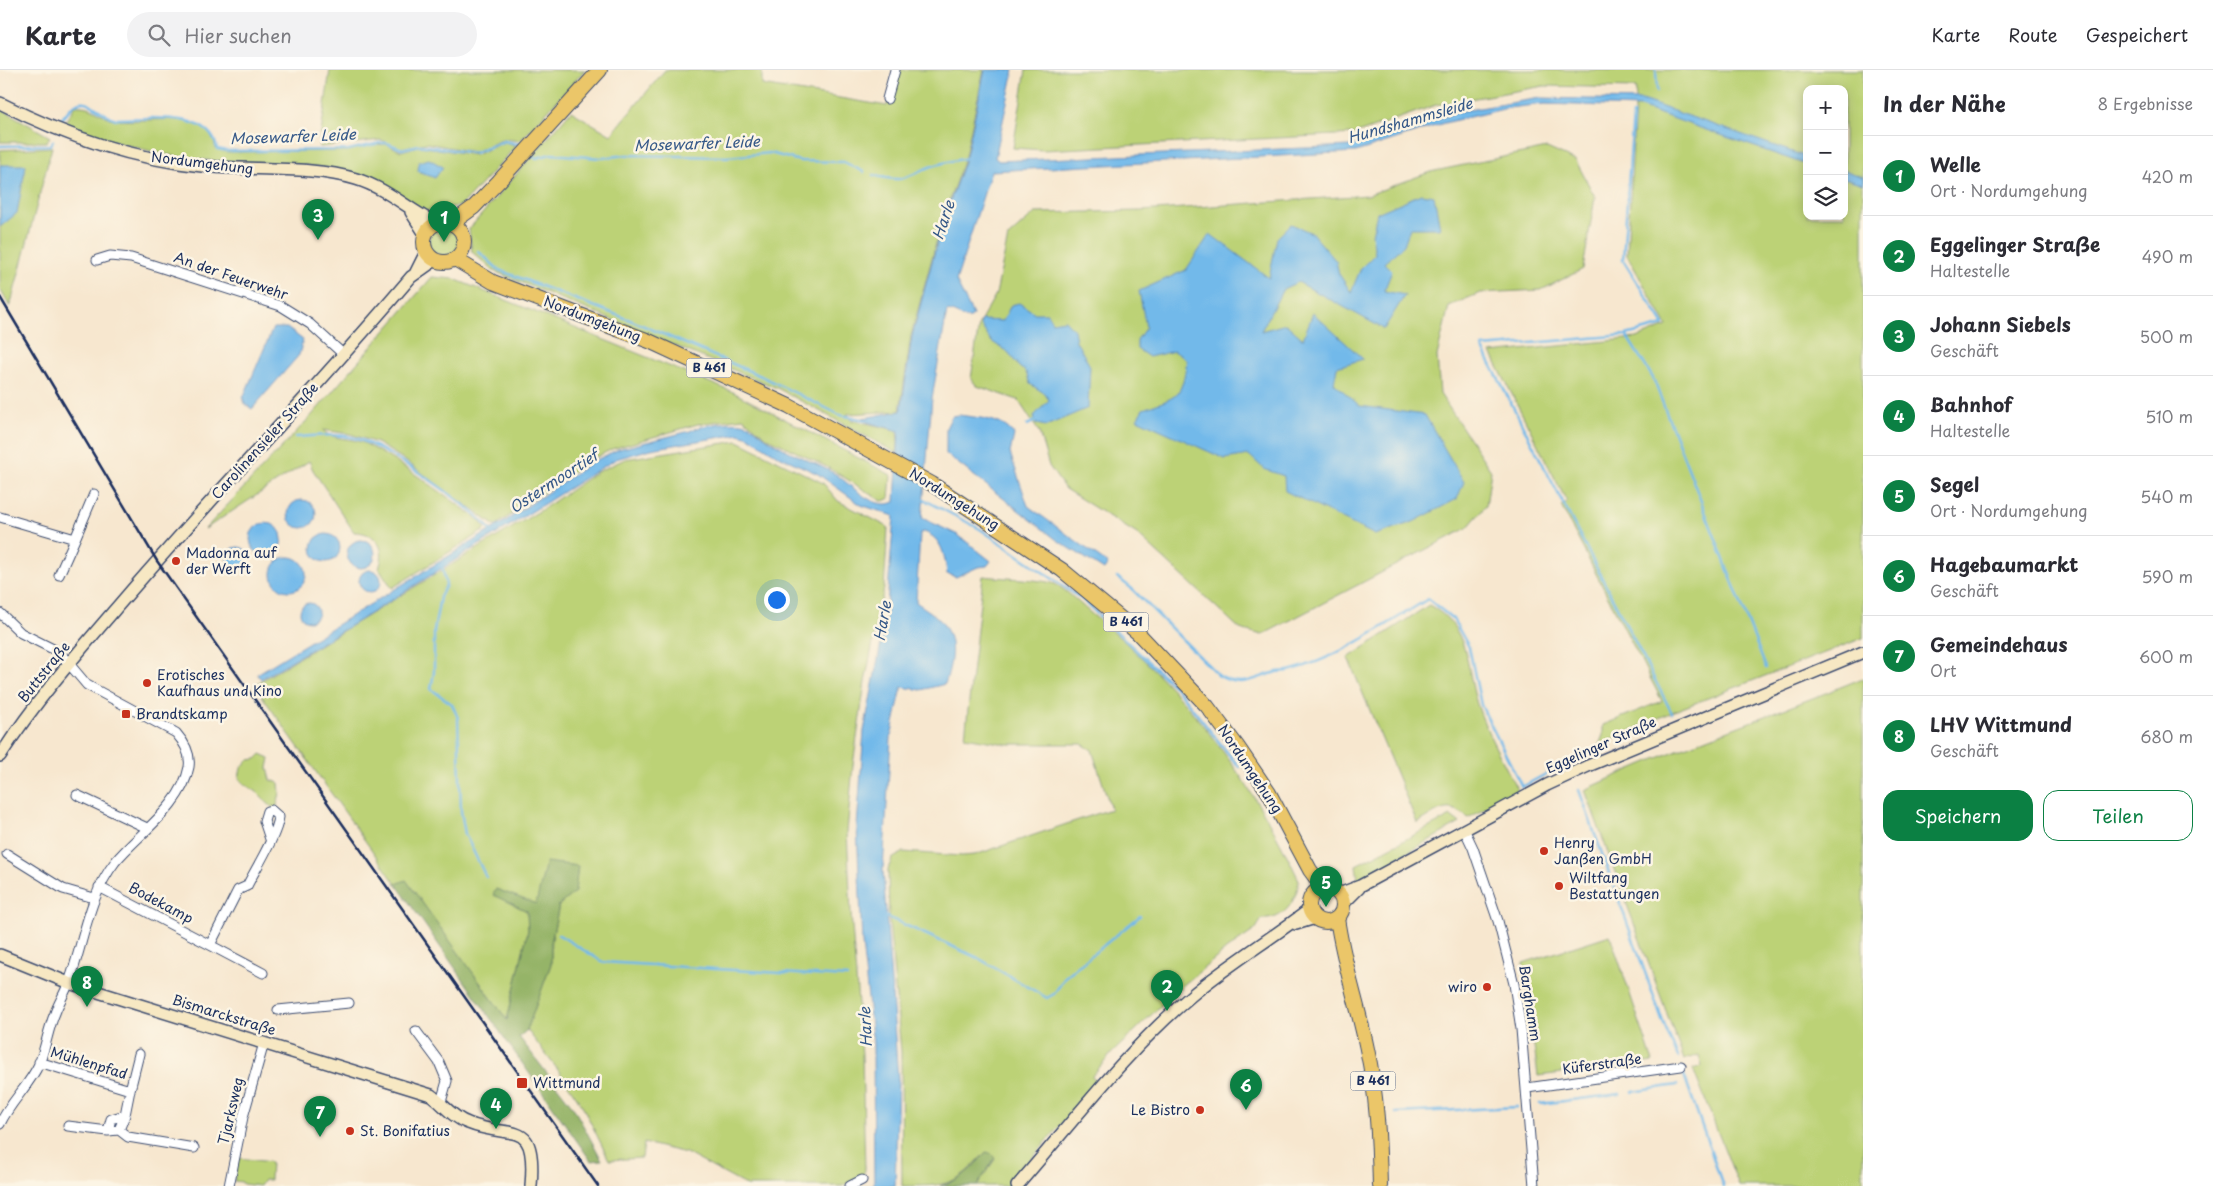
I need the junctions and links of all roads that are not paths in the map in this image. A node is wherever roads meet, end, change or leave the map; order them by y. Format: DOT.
graph roads {
  1 [pos="600,70"];
  2 [pos="895,70"];
  3 [pos="887,99"];
  4 [pos="0,103"];
  5 [pos="406,207"];
  6 [pos="435,223"];
  7 [pos="457,227"];
  8 [pos="425,234"];
  9 [pos="430,256"];
  10 [pos="459,256"];
  11 [pos="98,260"];
  12 [pos="343,354"];
  13 [pos="94,494"];
  14 [pos="0,517"];
  15 [pos="75,539"];
  16 [pos="59,575"];
  17 [pos="115,610"];
  18 [pos="0,612"];
  19 [pos="1863,652"];
  20 [pos="68,664"];
  21 [pos="0,756"];
  22 [pos="77,796"];
  23 [pos="147,828"];
  24 [pos="1465,831"];
  25 [pos="270,839"];
  26 [pos="6,854"];
  27 [pos="99,887"];
  28 [pos="1319,891"];
  29 [pos="94,898"];
  30 [pos="1341,899"];
  31 [pos="1323,917"];
  32 [pos="210,945"];
  33 [pos="0,954"];
  34 [pos="263,973"];
  35 [pos="69,983"];
  36 [pos="349,1003"];
  37 [pos="278,1010"];
  38 [pos="416,1031"];
  39 [pos="264,1043"];
  40 [pos="140,1054"];
  41 [pos="40,1062"];
  42 [pos="1681,1066"];
  43 [pos="1527,1088"];
  44 [pos="130,1090"];
  45 [pos="441,1102"];
  46 [pos="2,1111"];
  47 [pos="125,1115"];
  48 [pos="0,1124"];
  49 [pos="68,1126"];
  50 [pos="120,1130"];
  51 [pos="108,1131"];
  52 [pos="194,1148"];
  53 [pos="862,1180"];
  54 [pos="229,1186"];
  55 [pos="531,1186"];
  56 [pos="850,1186"];
  57 [pos="1017,1186"];
  58 [pos="1380,1186"];
  59 [pos="1534,1186"];
  1 -- 7 [label="main road"];
  2 -- 3 [label="street"];
  4 -- 5 [label="street, Nordumgehung"];
  5 -- 6 [label="street, Nordumgehung"];
  5 -- 8 [label="street, Nordumgehung"];
  6 -- 7 [label="main road, Nordumgehung"];
  6 -- 8 [label="main road"];
  7 -- 10 [label="main road"];
  8 -- 9 [label="main road"];
  9 -- 10 [label="main road"];
  9 -- 12 [label="street, Carolinensieler Straße"];
  10 -- 28 [label="main road, Nordumgehung / B 461"];
  11 -- 12 [label="street, An der Feuerwehr"];
  12 -- 17 [label="street, Carolinensieler Straße"];
  13 -- 15 [label="street"];
  14 -- 15 [label="street"];
  15 -- 16 [label="street"];
  17 -- 20 [label="street, Buttstraße"];
  18 -- 20 [label="street"];
  19 -- 24 [label="street, Eggelinger Straße"];
  20 -- 21 [label="street, Buttstraße"];
  20 -- 23 [label="street"];
  22 -- 23 [label="street"];
  23 -- 27 [label="street"];
  24 -- 30 [label="street, Eggelinger Straße"];
  24 -- 43 [label="street, Barghamm"];
  25 -- 32 [label="street"];
  26 -- 29 [label="street"];
  27 -- 29 [label="street"];
  27 -- 32 [label="street, Bodekamp"];
  28 -- 30 [label="main road"];
  28 -- 31 [label="main road, B 461"];
  29 -- 35 [label="street"];
  30 -- 31 [label="main road"];
  31 -- 57 [label="street"];
  31 -- 58 [label="main road, B 461"];
  32 -- 34 [label="street, Bodekamp"];
  33 -- 35 [label="street, Bismarckstraße"];
  35 -- 39 [label="street, Bismarckstraße"];
  35 -- 41 [label="street"];
  36 -- 37 [label="street"];
  38 -- 45 [label="street"];
  39 -- 45 [label="street, Bismarckstraße"];
  39 -- 54 [label="street, Tjarksweg"];
  40 -- 44 [label="street, Mühlenpfad"];
  41 -- 44 [label="street, Mühlenpfad"];
  41 -- 46 [label="street"];
  42 -- 43 [label="street, Küferstraße"];
  43 -- 59 [label="street, Barghamm"];
  44 -- 47 [label="street, Mühlenpfad"];
  45 -- 55 [label="street, Bismarckstraße"];
  46 -- 48 [label="street"];
  47 -- 50 [label="street, Mühlenpfad"];
  47 -- 51 [label="street"];
  49 -- 51 [label="street"];
  50 -- 51 [label="street"];
  50 -- 52 [label="street"];
  53 -- 56 [label="street"];
}
